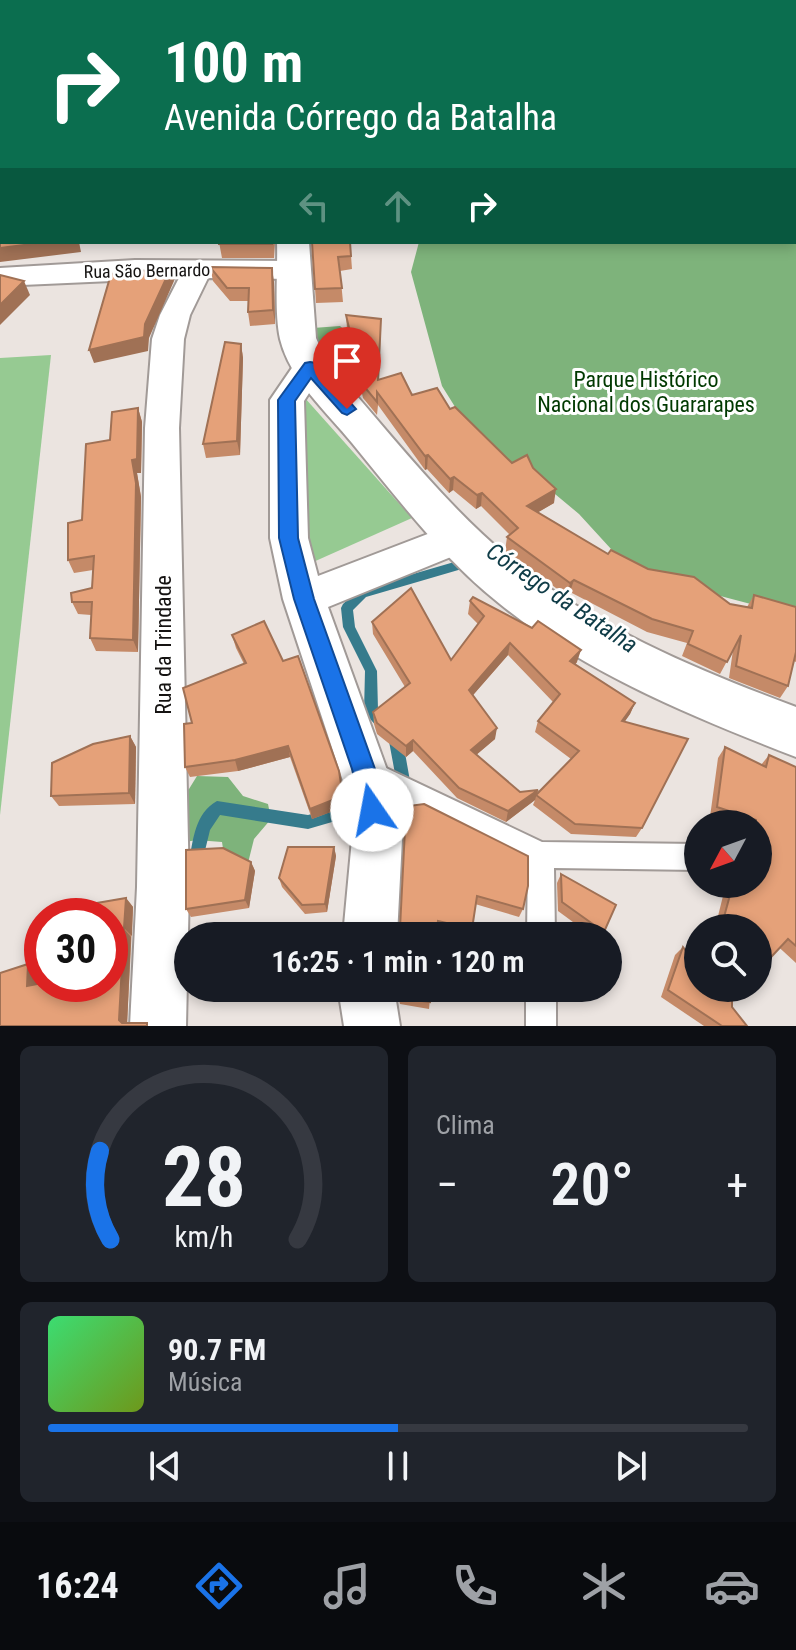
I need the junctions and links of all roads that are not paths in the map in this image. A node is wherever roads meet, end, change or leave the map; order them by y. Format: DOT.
graph roads {
  1 [pos="136,255"];
  2 [pos="294,256"];
  3 [pos="198,270"];
  4 [pos="0,277"];
  5 [pos="310,367"];
  6 [pos="447,542"];
  7 [pos="304,599"];
  8 [pos="796,732"];
  9 [pos="364,769"];
  10 [pos="541,855"];
  11 [pos="684,857"];
  12 [pos="372,922"];
  13 [pos="541,922"];
  14 [pos="368,1002"];
  15 [pos="541,1002"];
  16 [pos="158,1026"];
  17 [pos="372,1026"];
  18 [pos="541,1026"];
  1 -- 3 [label="street, Rua São Bernardo"];
  1 -- 4 [label="street, Rua São Bernardo"];
  2 -- 3 [label="street, Rua São Bernardo"];
  2 -- 5 [label="street"];
  3 -- 16 [label="street, Rua da Trindade"];
  5 -- 6 [label="street"];
  5 -- 7 [label="street"];
  6 -- 7 [label="street"];
  6 -- 8 [label="street"];
  7 -- 9 [label="street"];
  9 -- 10 [label="lane"];
  9 -- 12 [label="street"];
  10 -- 11 [label="lane"];
  10 -- 13 [label="lane"];
  14 -- 17 [label="street"];
  15 -- 18 [label="lane"];
}
